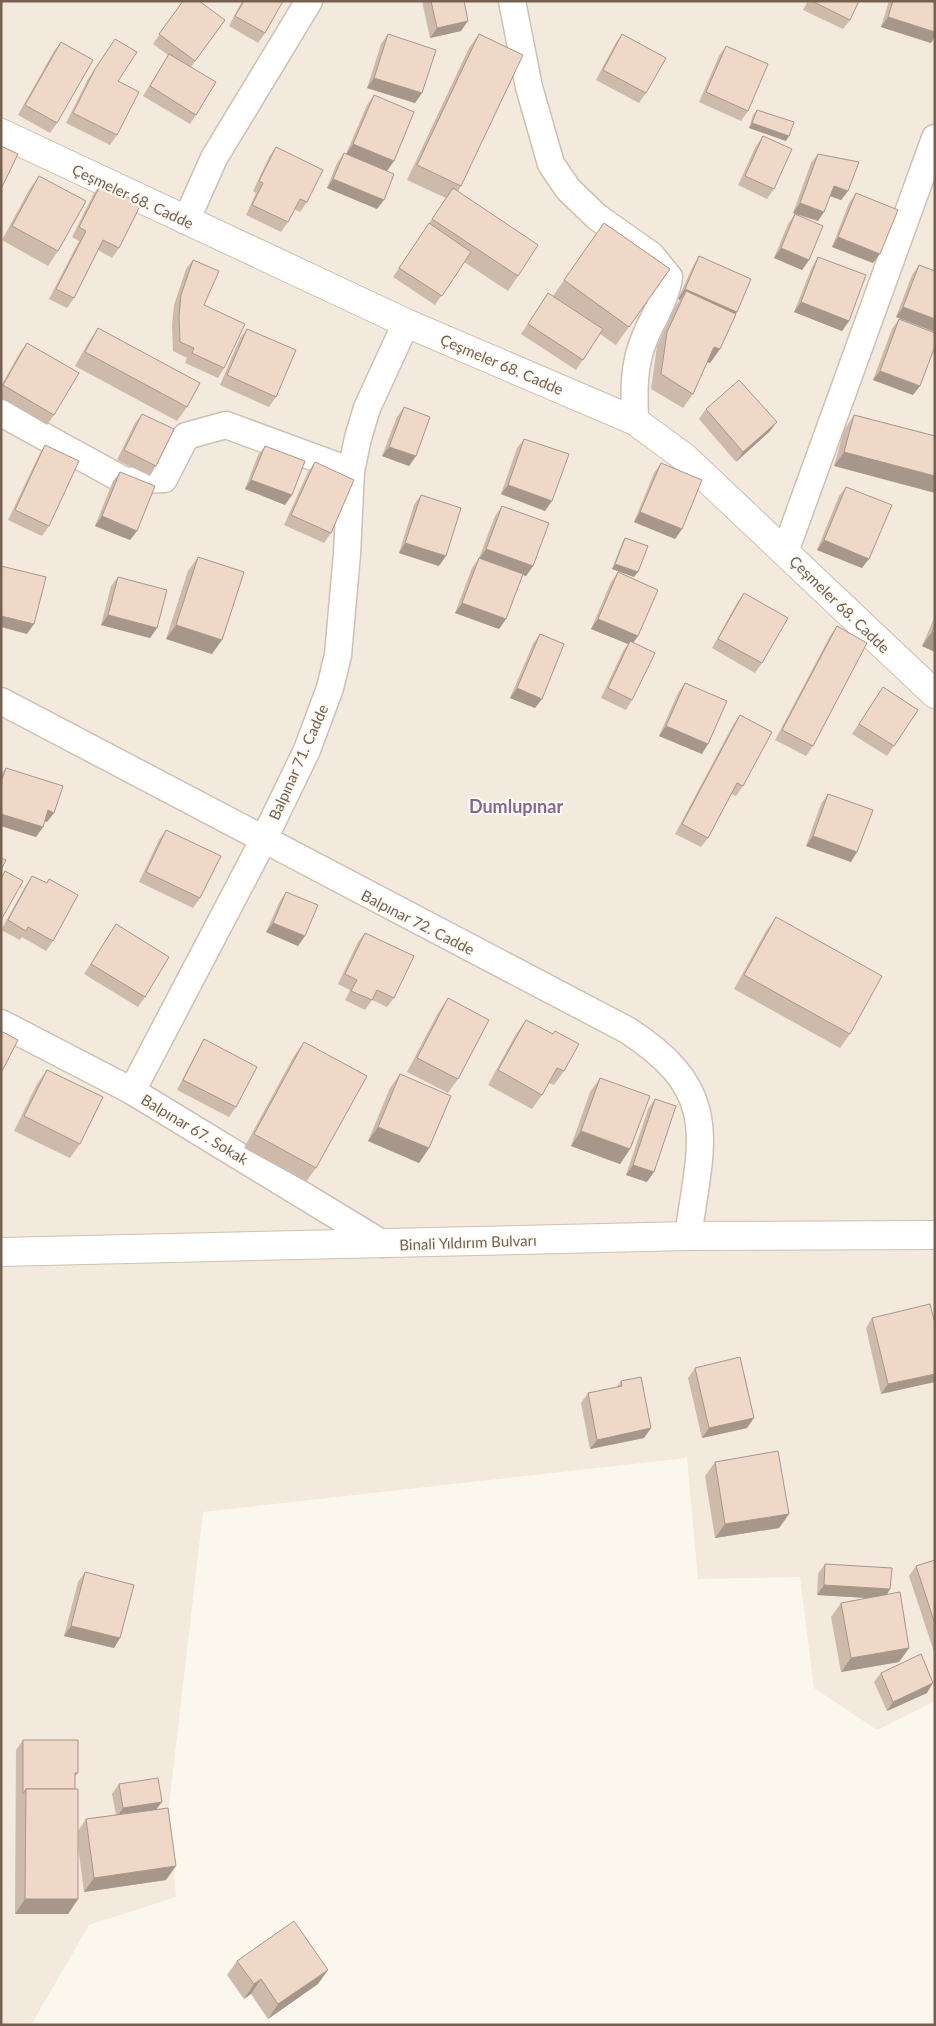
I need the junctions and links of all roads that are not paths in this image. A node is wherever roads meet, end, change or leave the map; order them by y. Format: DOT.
graph roads {
  1 [pos="309,1"];
  2 [pos="512,1"];
  3 [pos="1,133"];
  4 [pos="935,138"];
  5 [pos="928,179"];
  6 [pos="186,221"];
  7 [pos="406,323"];
  8 [pos="1,412"];
  9 [pos="635,421"];
  10 [pos="351,471"];
  11 [pos="785,552"];
  12 [pos="935,694"];
  13 [pos="1,701"];
  14 [pos="263,841"];
  15 [pos="1,1023"];
  16 [pos="132,1090"];
  17 [pos="935,1235"];
  18 [pos="688,1236"];
  19 [pos="383,1244"];
  20 [pos="1,1252"];
  1 -- 6 [label="street"];
  2 -- 9 [label="street"];
  3 -- 6 [label="street, Çeşmeler 68. Cadde"];
  4 -- 5 [label="street"];
  5 -- 11 [label="street"];
  6 -- 7 [label="street, Çeşmeler 68. Cadde"];
  7 -- 9 [label="street, Çeşmeler 68. Cadde"];
  7 -- 10 [label="street, Balpınar 71. Cadde"];
  8 -- 10 [label="street"];
  9 -- 11 [label="street, Çeşmeler 68. Cadde"];
  10 -- 14 [label="street, Balpınar 71. Cadde"];
  11 -- 12 [label="street, Çeşmeler 68. Cadde"];
  13 -- 14 [label="street, Balpınar 72. Cadde"];
  14 -- 16 [label="street, Balpınar 71. Cadde"];
  14 -- 18 [label="street, Balpınar 72. Cadde"];
  15 -- 16 [label="street, Balpınar 67. Sokak"];
  16 -- 19 [label="street, Balpınar 67. Sokak"];
  17 -- 18 [label="street, Binali Yıldırım Bulvarı"];
  18 -- 19 [label="street, Binali Yıldırım Bulvarı"];
  19 -- 20 [label="street, Binali Yıldırım Bulvarı"];
}
